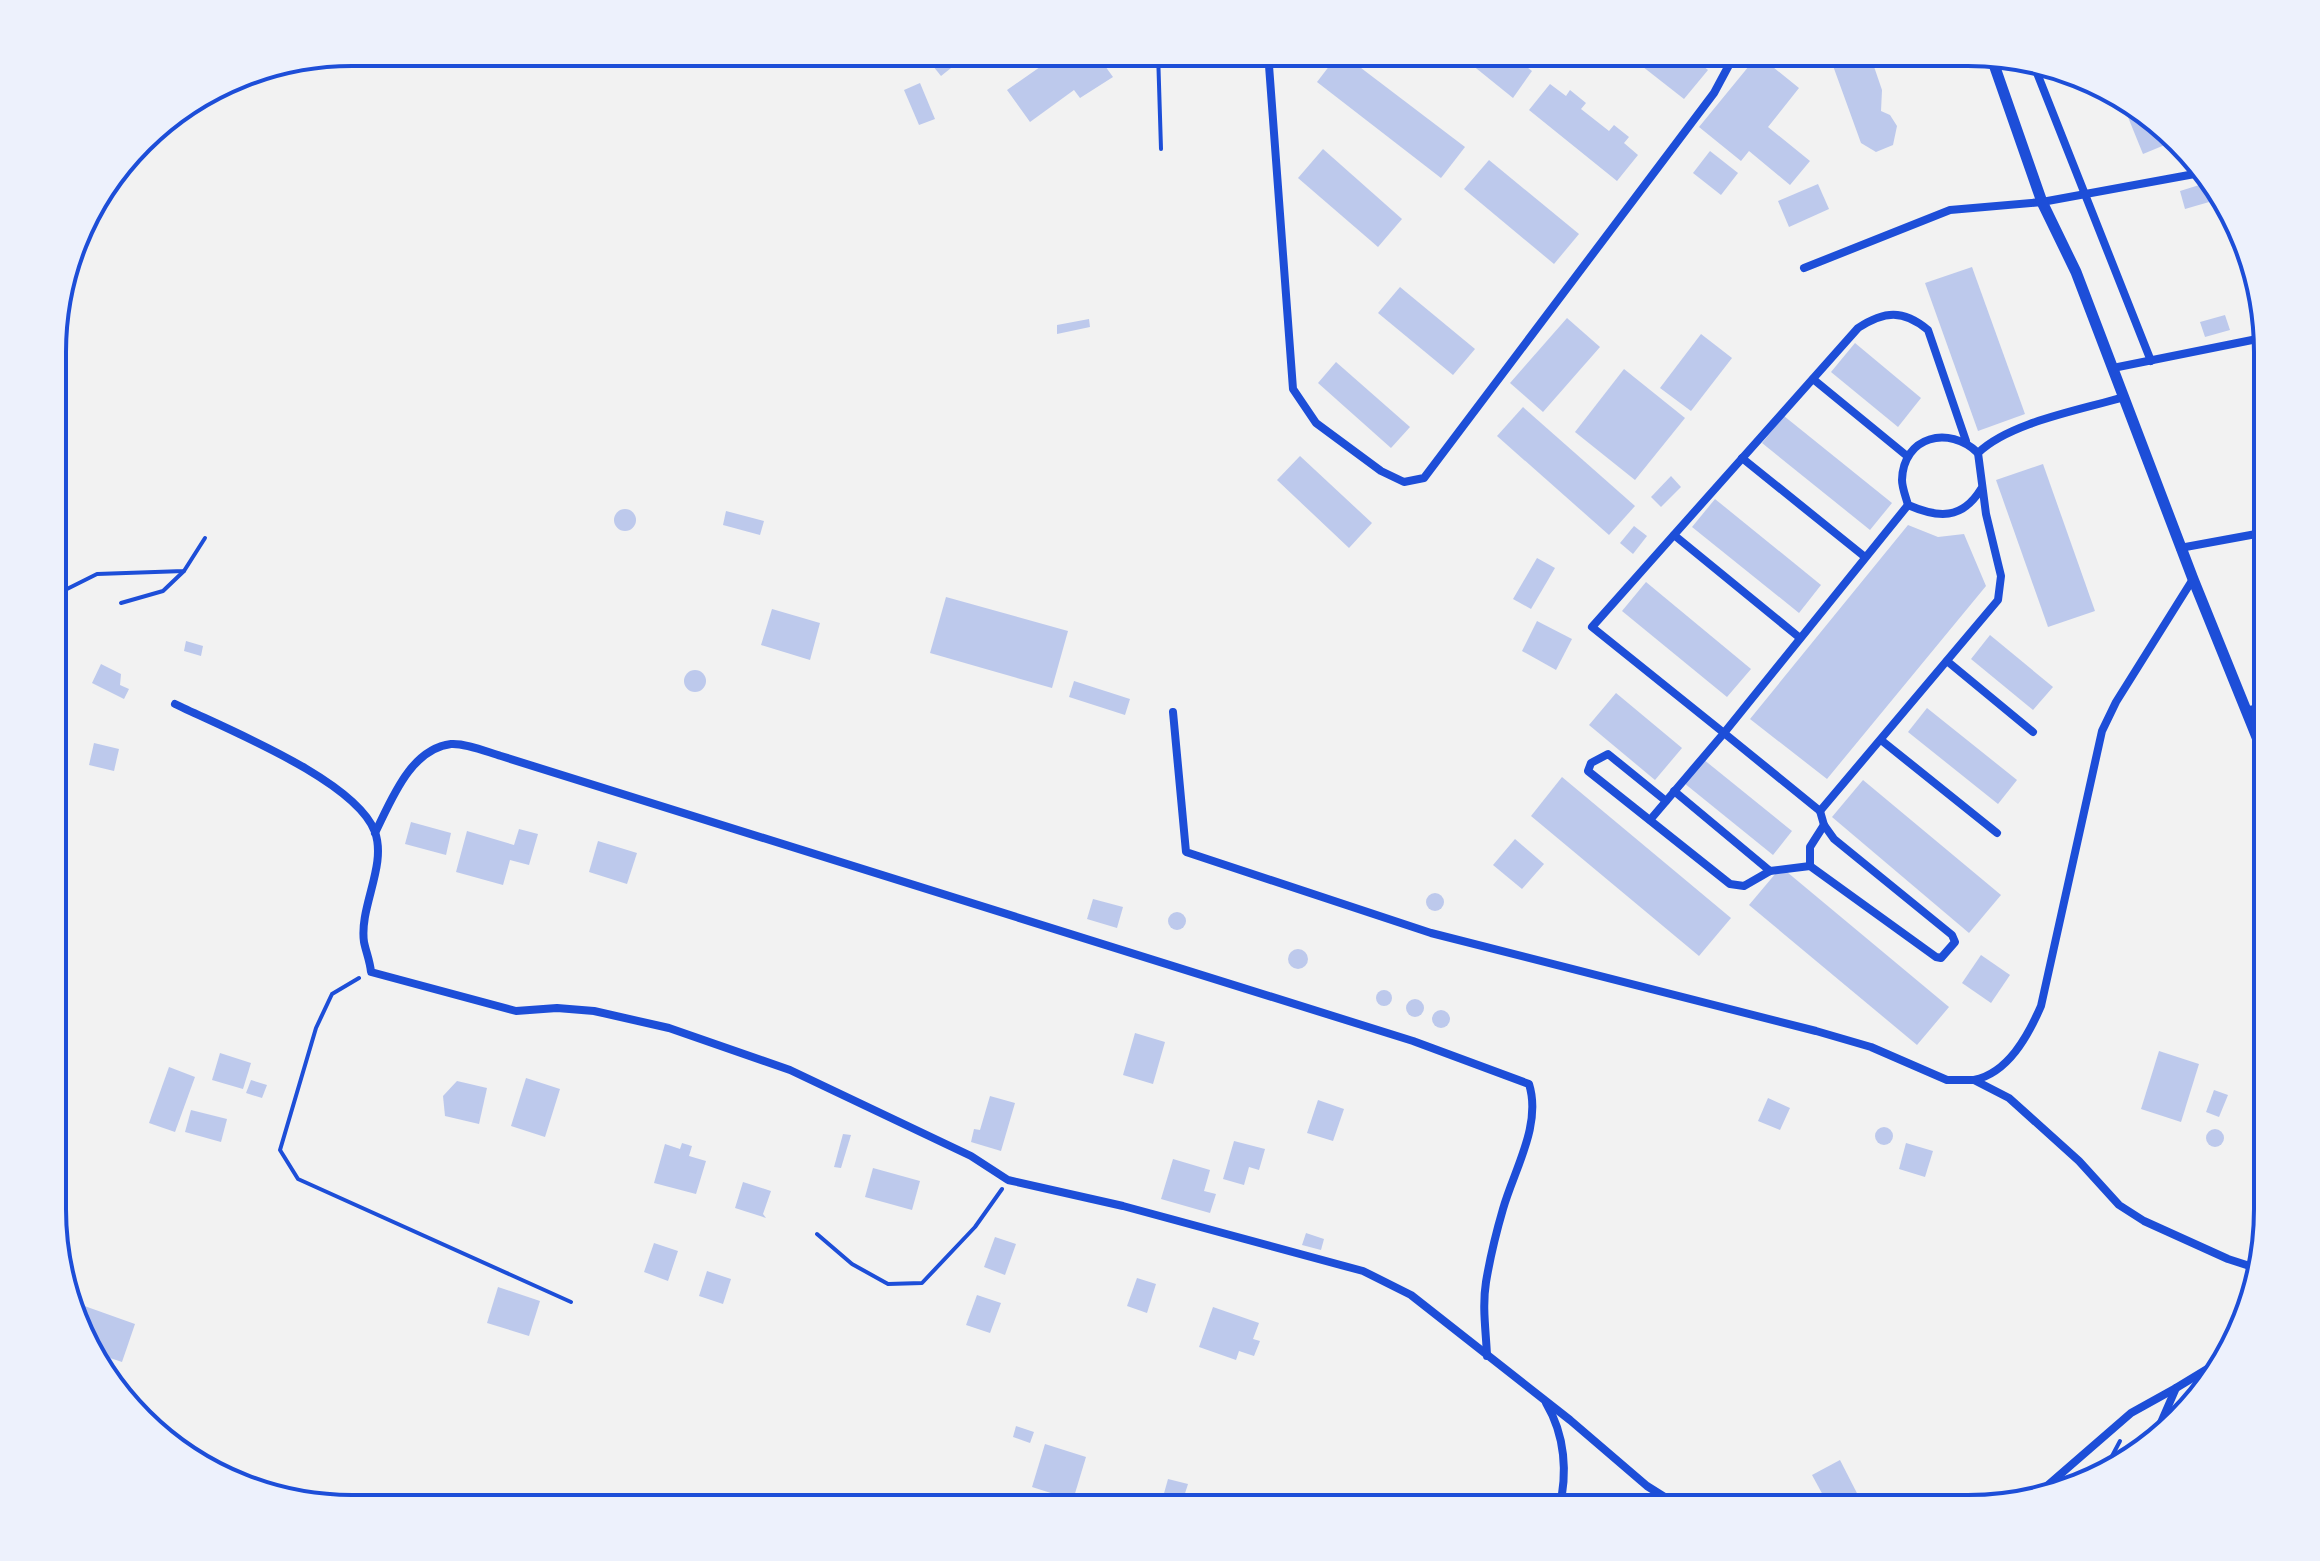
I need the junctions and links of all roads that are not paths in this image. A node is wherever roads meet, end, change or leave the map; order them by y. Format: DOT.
graph roads {
  1 [pos="1158,66"];
  2 [pos="1269,66"];
  3 [pos="1728,66"];
  4 [pos="1995,67"];
  5 [pos="2038,75"];
  6 [pos="1161,149"];
  7 [pos="2192,175"];
  8 [pos="2086,195"];
  9 [pos="2042,202"];
  10 [pos="1804,268"];
  11 [pos="2253,340"];
  12 [pos="2151,361"];
  13 [pos="2113,368"];
  14 [pos="1813,379"];
  15 [pos="2124,397"];
  16 [pos="1966,441"];
  17 [pos="1978,453"];
  18 [pos="1907,456"];
  19 [pos="1742,458"];
  20 [pos="1981,488"];
  21 [pos="1908,505"];
  22 [pos="1674,535"];
  23 [pos="2253,535"];
  24 [pos="2180,548"];
  25 [pos="1865,557"];
  26 [pos="2193,579"];
  27 [pos="1800,638"];
  28 [pos="1947,661"];
  29 [pos="175,704"];
  30 [pos="2253,709"];
  31 [pos="2249,710"];
  32 [pos="1173,712"];
  33 [pos="2253,723"];
  34 [pos="2033,732"];
  35 [pos="1724,733"];
  36 [pos="1881,740"];
  37 [pos="1674,791"];
  38 [pos="1666,801"];
  39 [pos="1820,811"];
  40 [pos="1650,820"];
  41 [pos="1824,825"];
  42 [pos="375,833"];
  43 [pos="1997,833"];
  44 [pos="1810,866"];
  45 [pos="1770,871"];
  46 [pos="1974,1080"];
  47 [pos="2249,1266"];
  48 [pos="1487,1356"];
  49 [pos="2204,1371"];
  50 [pos="2176,1388"];
  51 [pos="1544,1399"];
  52 [pos="2163,1418"];
  53 [pos="2051,1483"];
  54 [pos="1560,1495"];
  55 [pos="1661,1495"];
  1 -- 6 [label="lane"];
  2 -- 3 [label="street"];
  4 -- 9 [label="main road"];
  5 -- 8 [label="street"];
  7 -- 8 [label="street"];
  8 -- 9 [label="street"];
  8 -- 12 [label="street"];
  9 -- 10 [label="street"];
  9 -- 13 [label="main road"];
  11 -- 12 [label="street"];
  12 -- 13 [label="street"];
  13 -- 15 [label="main road"];
  14 -- 16 [label="street"];
  14 -- 18 [label="street"];
  14 -- 19 [label="street"];
  15 -- 17 [label="street"];
  15 -- 24 [label="main road"];
  16 -- 17 [label="street"];
  16 -- 18 [label="street"];
  17 -- 20 [label="street"];
  18 -- 21 [label="street"];
  19 -- 22 [label="street"];
  19 -- 25 [label="street"];
  20 -- 21 [label="street"];
  20 -- 28 [label="street"];
  21 -- 25 [label="street"];
  22 -- 27 [label="street"];
  22 -- 35 [label="street"];
  23 -- 24 [label="street"];
  24 -- 26 [label="main road"];
  25 -- 27 [label="street"];
  26 -- 31 [label="main road"];
  26 -- 46 [label="street"];
  27 -- 35 [label="street"];
  28 -- 34 [label="street"];
  28 -- 36 [label="street"];
  29 -- 42 [label="street"];
  30 -- 31 [label="street"];
  31 -- 33 [label="main road"];
  32 -- 46 [label="street"];
  35 -- 37 [label="street"];
  35 -- 39 [label="street"];
  36 -- 39 [label="street"];
  36 -- 43 [label="street"];
  37 -- 38 [label="street"];
  37 -- 45 [label="street"];
  38 -- 40 [label="street"];
  38 -- 40 [label="street"];
  39 -- 41 [label="street"];
  40 -- 45 [label="street"];
  41 -- 44 [label="street"];
  41 -- 44 [label="street"];
  42 -- 48 [label="street"];
  42 -- 48 [label="street"];
  44 -- 45 [label="street"];
  46 -- 47 [label="street"];
  48 -- 51 [label="street"];
  49 -- 50 [label="street"];
  50 -- 52 [label="street"];
  50 -- 53 [label="street"];
  51 -- 54 [label="street"];
  51 -- 55 [label="street"];
}
